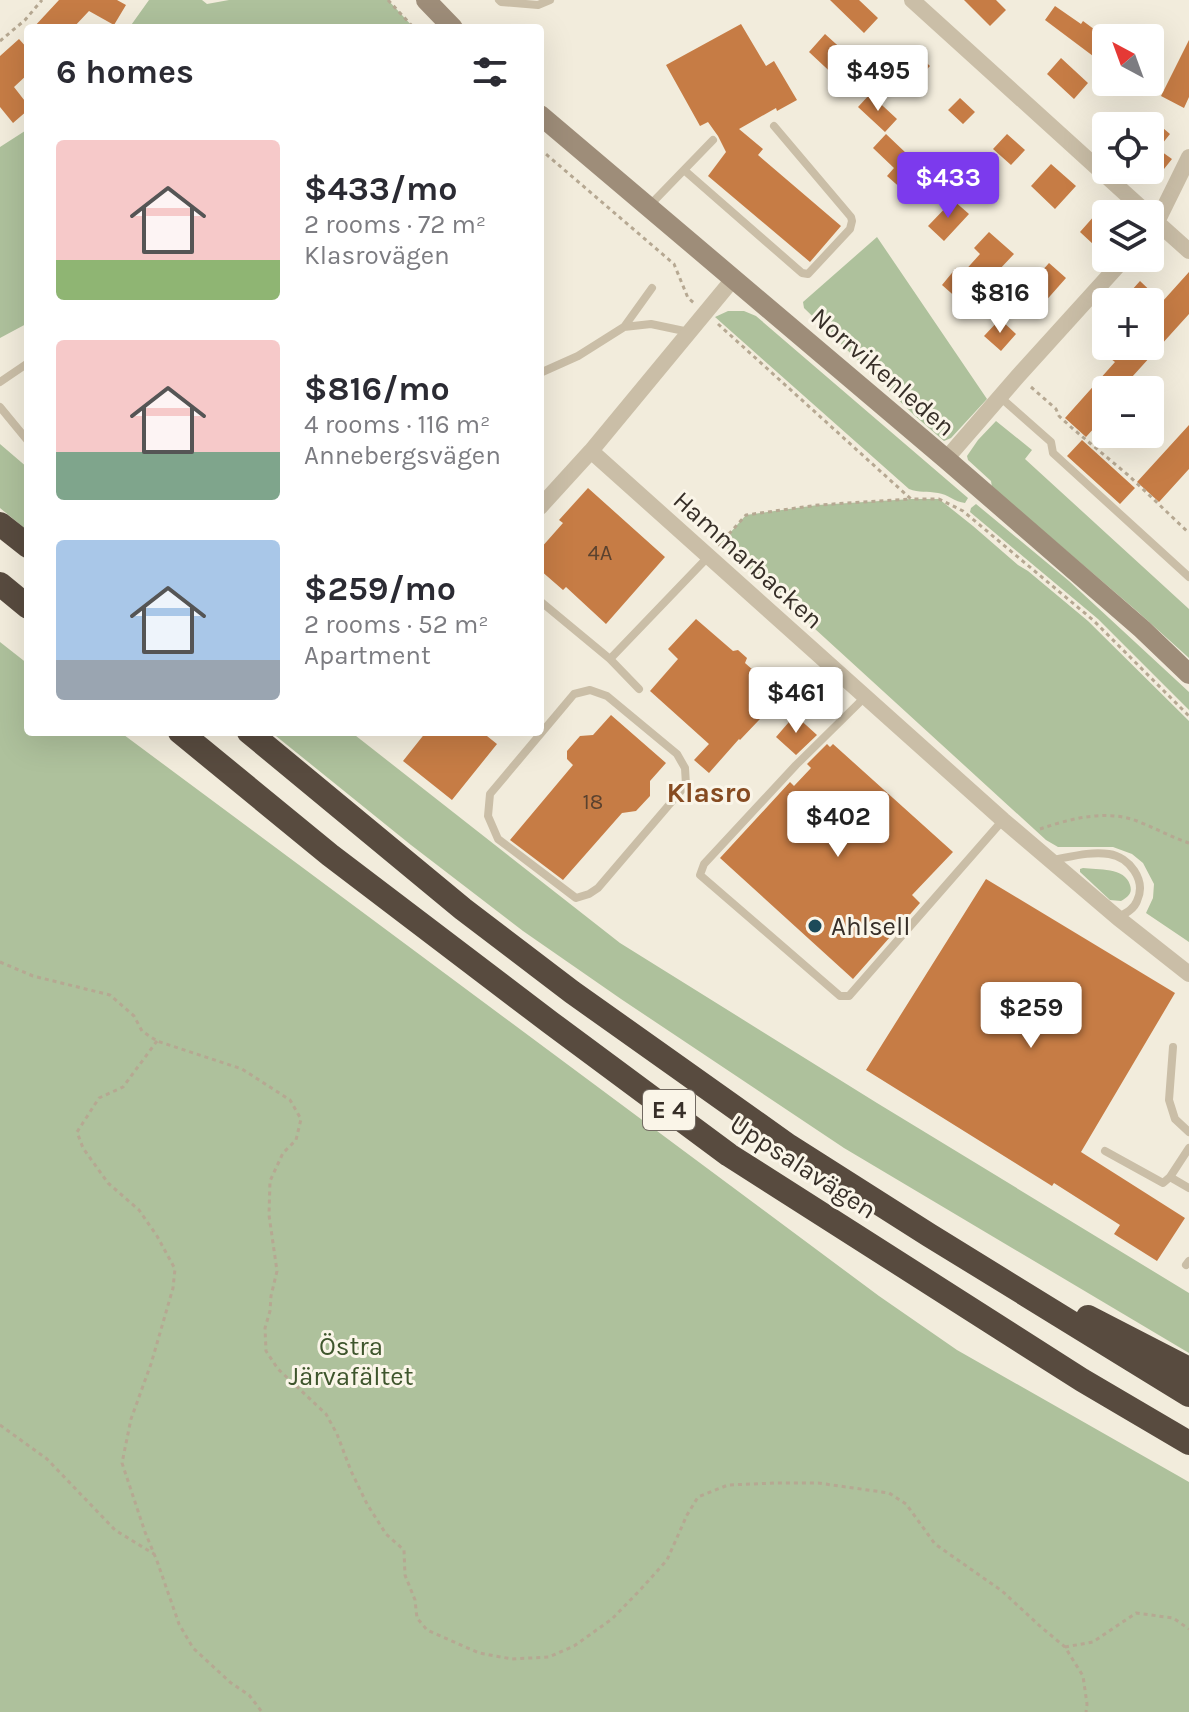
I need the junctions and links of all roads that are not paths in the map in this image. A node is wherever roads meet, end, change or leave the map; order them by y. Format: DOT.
graph roads {
  1 [pos="426,0"];
  2 [pos="499,0"];
  3 [pos="550,0"];
  4 [pos="912,0"];
  5 [pos="449,24"];
  6 [pos="544,118"];
  7 [pos="774,126"];
  8 [pos="713,140"];
  9 [pos="1189,157"];
  10 [pos="684,170"];
  11 [pos="1128,200"];
  12 [pos="1163,200"];
  13 [pos="649,207"];
  14 [pos="1164,231"];
  15 [pos="1189,251"];
  16 [pos="1112,272"];
  17 [pos="734,278"];
  18 [pos="652,288"];
  19 [pos="624,327"];
  20 [pos="689,332"];
  21 [pos="24,366"];
  22 [pos="544,371"];
  23 [pos="0,382"];
  24 [pos="1000,397"];
  25 [pos="0,407"];
  26 [pos="24,436"];
  27 [pos="591,451"];
  28 [pos="946,459"];
  29 [pos="544,503"];
  30 [pos="0,524"];
  31 [pos="24,543"];
  32 [pos="708,557"];
  33 [pos="1189,577"];
  34 [pos="0,584"];
  35 [pos="24,604"];
  36 [pos="544,604"];
  37 [pos="610,659"];
  38 [pos="1189,674"];
  39 [pos="639,689"];
  40 [pos="865,697"];
  41 [pos="544,730"];
  42 [pos="185,736"];
  43 [pos="254,736"];
  44 [pos="539,736"];
  45 [pos="534,742"];
  46 [pos="1003,820"];
  47 [pos="1050,860"];
  48 [pos="1118,918"];
  49 [pos="1189,974"];
  50 [pos="1173,1047"];
  51 [pos="1189,1132"];
  52 [pos="1189,1148"];
  53 [pos="1105,1151"];
  54 [pos="1170,1177"];
  55 [pos="1189,1188"];
  56 [pos="929,1235"];
  57 [pos="1189,1369"];
  58 [pos="1189,1395"];
  59 [pos="1189,1443"];
  1 -- 5 [label="main road"];
  2 -- 3 [label="lane"];
  4 -- 11 [label="street"];
  6 -- 13 [label="main road, Norrvikenleden"];
  7 -- 10 [label="lane"];
  8 -- 10 [label="lane"];
  9 -- 12 [label="street"];
  10 -- 13 [label="lane"];
  13 -- 17 [label="main road, Norrvikenleden"];
  14 -- 15 [label="street"];
  16 -- 24 [label="street"];
  17 -- 20 [label="street"];
  17 -- 28 [label="main road, Norrvikenleden"];
  18 -- 19 [label="lane"];
  19 -- 20 [label="lane"];
  19 -- 22 [label="lane"];
  20 -- 27 [label="street"];
  21 -- 23 [label="lane"];
  24 -- 28 [label="street"];
  24 -- 33 [label="lane"];
  25 -- 26 [label="lane"];
  27 -- 29 [label="street"];
  27 -- 32 [label="street, Hammarbacken"];
  28 -- 38 [label="main road, Norrvikenleden"];
  30 -- 31 [label="highway"];
  32 -- 37 [label="lane"];
  32 -- 40 [label="street, Hammarbacken"];
  34 -- 35 [label="highway"];
  36 -- 37 [label="lane"];
  37 -- 39 [label="lane"];
  40 -- 46 [label="street, Hammarbacken"];
  40 -- 46 [label="lane"];
  41 -- 45 [label="lane"];
  42 -- 59 [label="highway, Uppsalavägen / E 4"];
  43 -- 56 [label="highway, Uppsalavägen / E 4"];
  44 -- 45 [label="lane"];
  46 -- 47 [label="street, Hammarbacken"];
  47 -- 48 [label="street, Hammarbacken"];
  47 -- 48 [label="lane"];
  48 -- 49 [label="street, Hammarbacken"];
  50 -- 51 [label="lane"];
  52 -- 54 [label="lane"];
  53 -- 54 [label="lane"];
  54 -- 55 [label="lane"];
  56 -- 57 [label="highway"];
  56 -- 58 [label="highway, Uppsalavägen / E 4"];
}
